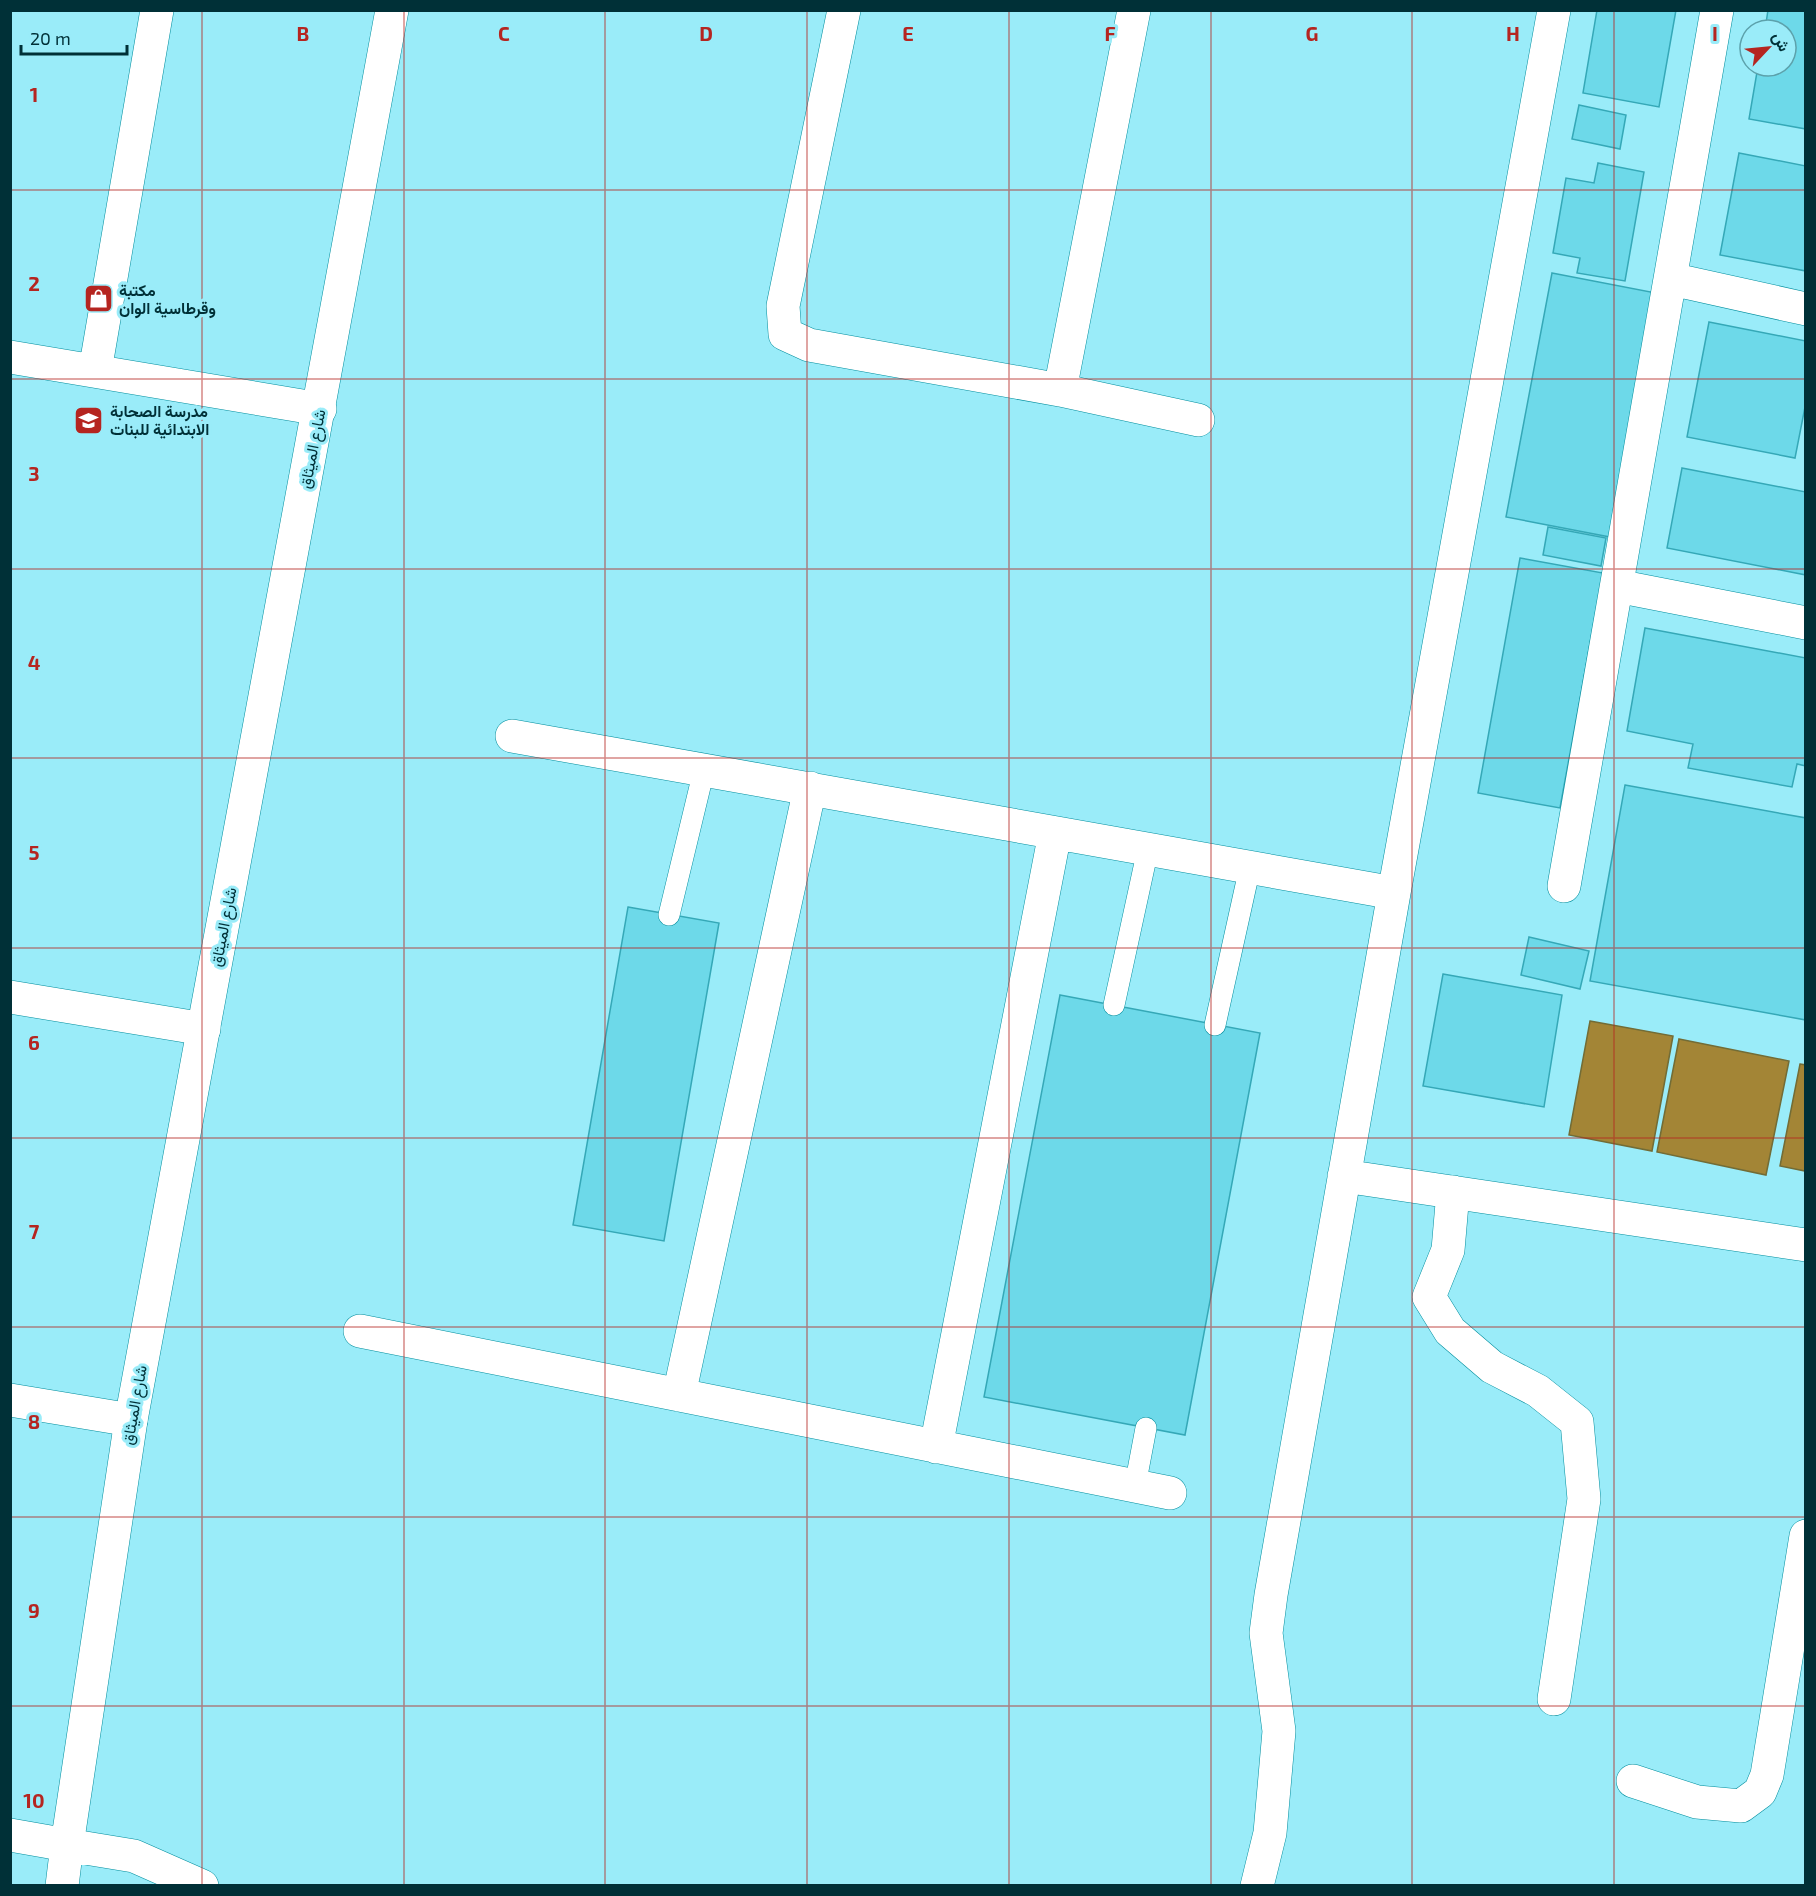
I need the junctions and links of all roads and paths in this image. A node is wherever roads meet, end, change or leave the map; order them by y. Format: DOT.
graph roads {
  1 [pos="157,10"];
  2 [pos="392,10"];
  3 [pos="844,10"];
  4 [pos="1134,10"];
  5 [pos="1554,10"];
  6 [pos="1717,10"];
  7 [pos="1671,279"];
  8 [pos="1806,309"];
  9 [pos="10,357"];
  10 [pos="95,371"];
  11 [pos="1060,390"];
  12 [pos="320,409"];
  13 [pos="1198,420"];
  14 [pos="1617,586"];
  15 [pos="1806,623"];
  16 [pos="512,736"];
  17 [pos="704,770"];
  18 [pos="810,789"];
  19 [pos="1055,833"];
  20 [pos="1148,849"];
  21 [pos="1250,867"];
  22 [pos="1564,885"];
  23 [pos="1394,893"];
  24 [pos="669,915"];
  25 [pos="10,997"];
  26 [pos="1114,1005"];
  27 [pos="1215,1025"];
  28 [pos="204,1029"];
  29 [pos="1344,1176"];
  30 [pos="1453,1192"];
  31 [pos="1806,1245"];
  32 [pos="360,1332"];
  33 [pos="679,1395"];
  34 [pos="10,1400"];
  35 [pos="131,1420"];
  36 [pos="1146,1428"];
  37 [pos="936,1447"];
  38 [pos="1135,1486"];
  39 [pos="1170,1493"];
  40 [pos="1806,1536"];
  41 [pos="1554,1699"];
  42 [pos="1633,1781"];
  43 [pos="10,1835"];
  44 [pos="67,1845"];
  45 [pos="62,1886"];
  46 [pos="202,1886"];
  47 [pos="1257,1886"];
  1 -- 10 [label="street"];
  2 -- 12 [label="street, شارع الميثاق"];
  3 -- 11 [label="street"];
  4 -- 11 [label="street"];
  5 -- 23 [label="street"];
  6 -- 7 [label="street"];
  7 -- 8 [label="street"];
  7 -- 14 [label="street"];
  9 -- 10 [label="street"];
  10 -- 12 [label="street"];
  11 -- 13 [label="street"];
  12 -- 28 [label="street, شارع الميثاق"];
  14 -- 15 [label="street"];
  14 -- 22 [label="street"];
  16 -- 17 [label="street"];
  17 -- 18 [label="street"];
  17 -- 24 [label="lane"];
  18 -- 19 [label="street"];
  18 -- 33 [label="street"];
  19 -- 20 [label="street"];
  19 -- 37 [label="street"];
  20 -- 21 [label="street"];
  20 -- 26 [label="lane"];
  21 -- 23 [label="street"];
  21 -- 27 [label="lane"];
  23 -- 29 [label="street"];
  25 -- 28 [label="street"];
  28 -- 35 [label="street, شارع الميثاق"];
  29 -- 30 [label="street"];
  29 -- 47 [label="street"];
  30 -- 31 [label="street"];
  30 -- 41 [label="street"];
  32 -- 33 [label="street"];
  33 -- 37 [label="street"];
  34 -- 35 [label="street"];
  35 -- 44 [label="street, شارع الميثاق"];
  36 -- 38 [label="lane"];
  37 -- 38 [label="street"];
  38 -- 39 [label="street"];
  40 -- 42 [label="street"];
  43 -- 44 [label="street"];
  44 -- 45 [label="street, شارع الميثاق"];
  44 -- 46 [label="street"];
}
